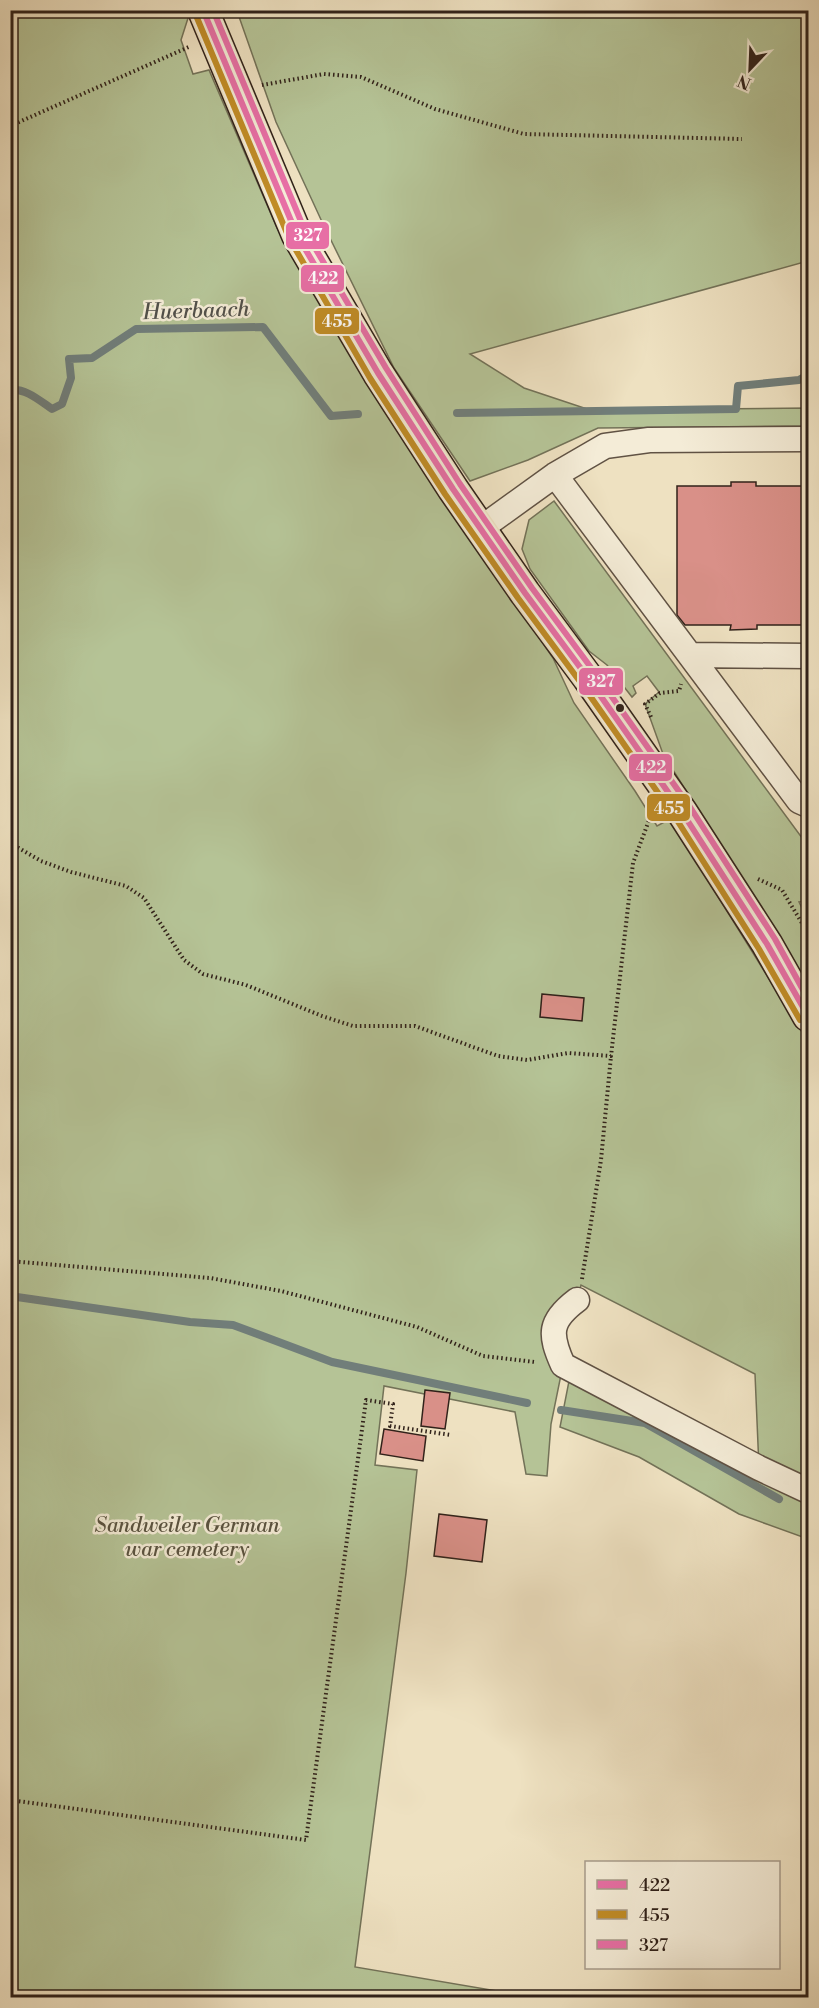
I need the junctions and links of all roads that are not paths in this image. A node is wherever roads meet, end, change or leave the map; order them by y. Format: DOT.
graph roads {
  1 [pos="208,24"];
  2 [pos="808,439"];
  3 [pos="555,475"];
  4 [pos="480,529"];
  5 [pos="808,656"];
  6 [pos="695,662"];
  7 [pos="808,805"];
  8 [pos="808,1016"];
  9 [pos="577,1300"];
  10 [pos="808,1491"];
  1 -- 4 [label="main road"];
  2 -- 3 [label="lane"];
  3 -- 4 [label="lane"];
  3 -- 6 [label="lane"];
  4 -- 8 [label="main road"];
  5 -- 6 [label="lane"];
  6 -- 7 [label="lane"];
  9 -- 10 [label="lane"];
}
